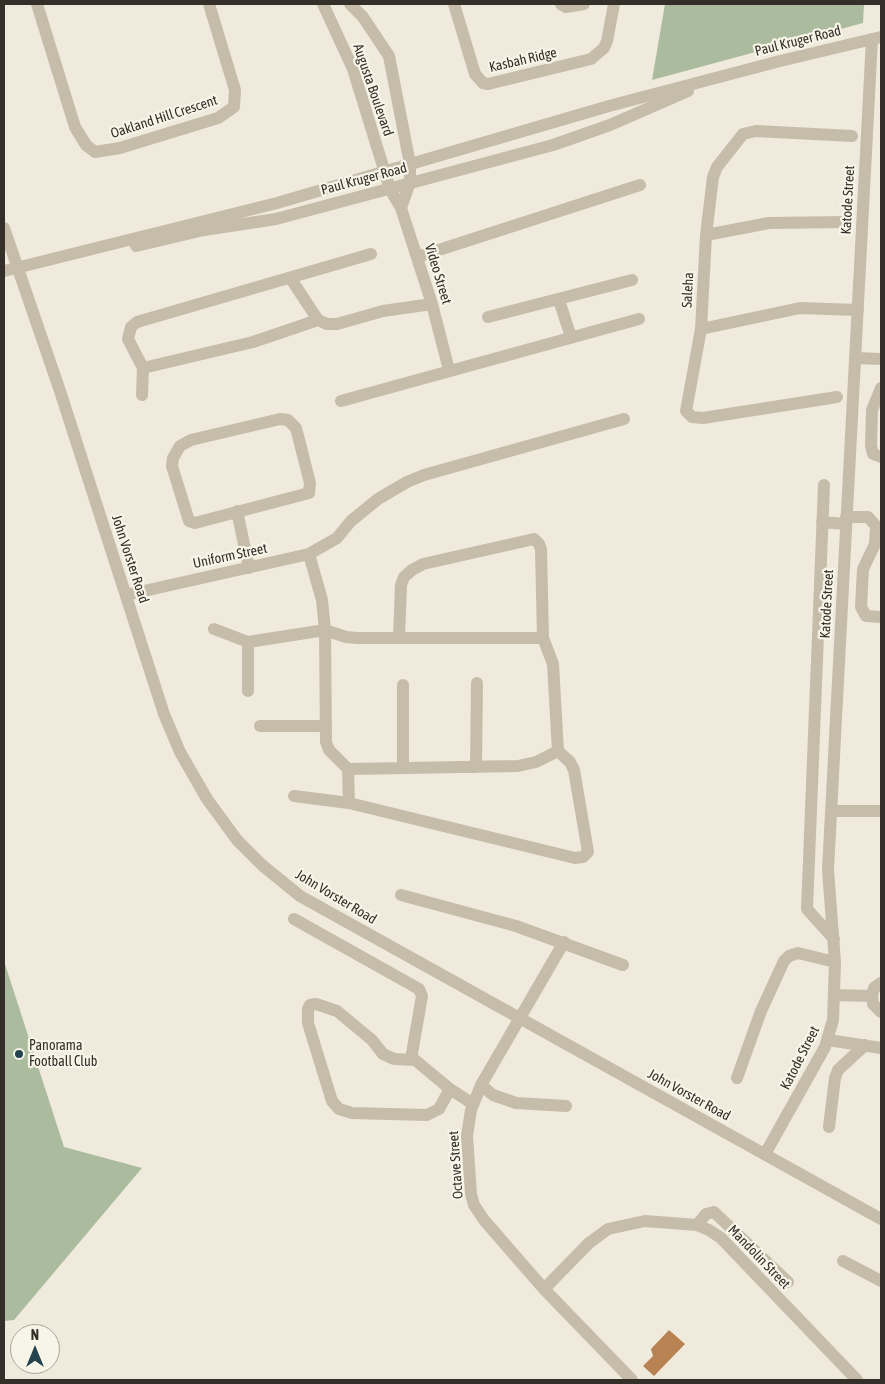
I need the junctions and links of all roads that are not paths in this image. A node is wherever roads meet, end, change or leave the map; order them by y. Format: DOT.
graph roads {
  1 [pos="37,4"];
  2 [pos="209,4"];
  3 [pos="323,4"];
  4 [pos="350,4"];
  5 [pos="454,4"];
  6 [pos="561,4"];
  7 [pos="584,4"];
  8 [pos="614,4"];
  9 [pos="877,38"];
  10 [pos="723,76"];
  11 [pos="852,136"];
  12 [pos="410,164"];
  13 [pos="385,172"];
  14 [pos="410,182"];
  15 [pos="640,185"];
  16 [pos="390,188"];
  17 [pos="401,208"];
  18 [pos="847,222"];
  19 [pos="4,228"];
  20 [pos="706,235"];
  21 [pos="371,254"];
  22 [pos="417,256"];
  23 [pos="13,271"];
  24 [pos="4,279"];
  25 [pos="291,279"];
  26 [pos="632,280"];
  27 [pos="559,300"];
  28 [pos="432,304"];
  29 [pos="858,310"];
  30 [pos="488,317"];
  31 [pos="639,319"];
  32 [pos="318,320"];
  33 [pos="701,329"];
  34 [pos="571,337"];
  35 [pos="855,358"];
  36 [pos="881,359"];
  37 [pos="143,368"];
  38 [pos="449,370"];
  39 [pos="881,388"];
  40 [pos="142,395"];
  41 [pos="837,397"];
  42 [pos="341,401"];
  43 [pos="624,419"];
  44 [pos="881,457"];
  45 [pos="824,485"];
  46 [pos="237,511"];
  47 [pos="846,521"];
  48 [pos="822,522"];
  49 [pos="309,554"];
  50 [pos="249,568"];
  51 [pos="126,594"];
  52 [pos="881,617"];
  53 [pos="214,629"];
  54 [pos="324,630"];
  55 [pos="399,637"];
  56 [pos="543,638"];
  57 [pos="248,642"];
  58 [pos="477,683"];
  59 [pos="403,685"];
  60 [pos="248,691"];
  61 [pos="260,726"];
  62 [pos="325,726"];
  63 [pos="558,751"];
  64 [pos="403,767"];
  65 [pos="476,767"];
  66 [pos="348,769"];
  67 [pos="294,796"];
  68 [pos="349,803"];
  69 [pos="832,811"];
  70 [pos="881,811"];
  71 [pos="400,895"];
  72 [pos="294,918"];
  73 [pos="834,939"];
  74 [pos="564,942"];
  75 [pos="835,962"];
  76 [pos="623,965"];
  77 [pos="881,983"];
  78 [pos="835,995"];
  79 [pos="872,996"];
  80 [pos="881,1012"];
  81 [pos="521,1019"];
  82 [pos="828,1040"];
  83 [pos="865,1045"];
  84 [pos="881,1048"];
  85 [pos="411,1059"];
  86 [pos="737,1078"];
  87 [pos="482,1085"];
  88 [pos="450,1089"];
  89 [pos="473,1104"];
  90 [pos="566,1106"];
  91 [pos="829,1127"];
  92 [pos="765,1154"];
  93 [pos="881,1219"];
  94 [pos="697,1225"];
  95 [pos="843,1261"];
  96 [pos="881,1281"];
  97 [pos="788,1282"];
  98 [pos="544,1289"];
  99 [pos="632,1380"];
  100 [pos="857,1380"];
  1 -- 2 [label="street, Oakland Hill Crescent"];
  3 -- 13 [label="street, Augusta Boulevard"];
  4 -- 12 [label="street, Augusta Boulevard"];
  5 -- 8 [label="street, Kasbah Ridge"];
  6 -- 7 [label="street"];
  9 -- 10 [label="street, Paul Kruger Road"];
  9 -- 29 [label="street, Katode Street"];
  10 -- 12 [label="street, Paul Kruger Road"];
  10 -- 14 [label="street, Paul Kruger Road"];
  11 -- 20 [label="street, Saleha"];
  12 -- 13 [label="street, Paul Kruger Road"];
  12 -- 14 [label="street, Augusta Boulevard"];
  13 -- 16 [label="street, Augusta Boulevard"];
  13 -- 23 [label="street, Paul Kruger Road"];
  14 -- 16 [label="street, Paul Kruger Road"];
  14 -- 17 [label="street"];
  15 -- 22 [label="street"];
  16 -- 17 [label="street, Video Street"];
  16 -- 23 [label="street, Paul Kruger Road"];
  17 -- 22 [label="street, Video Street"];
  18 -- 20 [label="street"];
  19 -- 23 [label="street, John Vorster Road"];
  20 -- 33 [label="street, Saleha"];
  21 -- 25 [label="street"];
  22 -- 28 [label="street, Video Street"];
  23 -- 24 [label="street, Paul Kruger Road"];
  23 -- 51 [label="street, John Vorster Road"];
  25 -- 32 [label="street"];
  25 -- 37 [label="street"];
  26 -- 27 [label="street"];
  27 -- 30 [label="street"];
  27 -- 34 [label="street"];
  28 -- 32 [label="street"];
  28 -- 38 [label="street, Video Street"];
  29 -- 33 [label="street"];
  29 -- 35 [label="street, Katode Street"];
  31 -- 34 [label="street"];
  32 -- 37 [label="street"];
  33 -- 41 [label="street, Saleha"];
  34 -- 38 [label="street"];
  35 -- 36 [label="street"];
  35 -- 47 [label="street, Katode Street"];
  37 -- 40 [label="street"];
  38 -- 42 [label="street"];
  39 -- 44 [label="street"];
  43 -- 49 [label="street, Uniform Street"];
  45 -- 48 [label="street"];
  46 -- 46 [label="street"];
  46 -- 50 [label="street"];
  47 -- 48 [label="street"];
  47 -- 52 [label="street"];
  47 -- 69 [label="street, Katode Street"];
  48 -- 73 [label="street"];
  49 -- 50 [label="street, Uniform Street"];
  49 -- 54 [label="street"];
  50 -- 51 [label="street, Uniform Street"];
  51 -- 81 [label="street, John Vorster Road"];
  53 -- 57 [label="street"];
  54 -- 55 [label="street"];
  54 -- 57 [label="street"];
  54 -- 62 [label="street"];
  55 -- 56 [label="street"];
  55 -- 56 [label="street"];
  56 -- 63 [label="street"];
  57 -- 60 [label="street"];
  58 -- 65 [label="street"];
  59 -- 64 [label="street"];
  61 -- 62 [label="street"];
  62 -- 66 [label="street"];
  63 -- 65 [label="street"];
  63 -- 68 [label="street"];
  64 -- 65 [label="street"];
  64 -- 66 [label="street"];
  66 -- 68 [label="street"];
  67 -- 68 [label="street"];
  69 -- 70 [label="street"];
  69 -- 73 [label="street, Katode Street"];
  71 -- 74 [label="street"];
  72 -- 85 [label="street"];
  73 -- 75 [label="street, Katode Street"];
  74 -- 76 [label="street"];
  74 -- 81 [label="street, Octave Street"];
  75 -- 78 [label="street, Katode Street"];
  75 -- 86 [label="street"];
  77 -- 79 [label="street"];
  78 -- 79 [label="street"];
  78 -- 82 [label="street, Katode Street"];
  79 -- 80 [label="street"];
  81 -- 87 [label="street, Octave Street"];
  81 -- 92 [label="street, John Vorster Road"];
  82 -- 83 [label="street"];
  82 -- 92 [label="street, Katode Street"];
  83 -- 84 [label="street"];
  83 -- 91 [label="street"];
  85 -- 88 [label="street"];
  85 -- 88 [label="street"];
  87 -- 89 [label="street, Octave Street"];
  87 -- 90 [label="street"];
  88 -- 89 [label="street"];
  89 -- 98 [label="street, Octave Street"];
  92 -- 93 [label="street, John Vorster Road"];
  94 -- 97 [label="street"];
  94 -- 98 [label="street, Mandolin Street"];
  94 -- 100 [label="street, Mandolin Street"];
  95 -- 96 [label="street"];
  98 -- 99 [label="street, Octave Street"];
}
